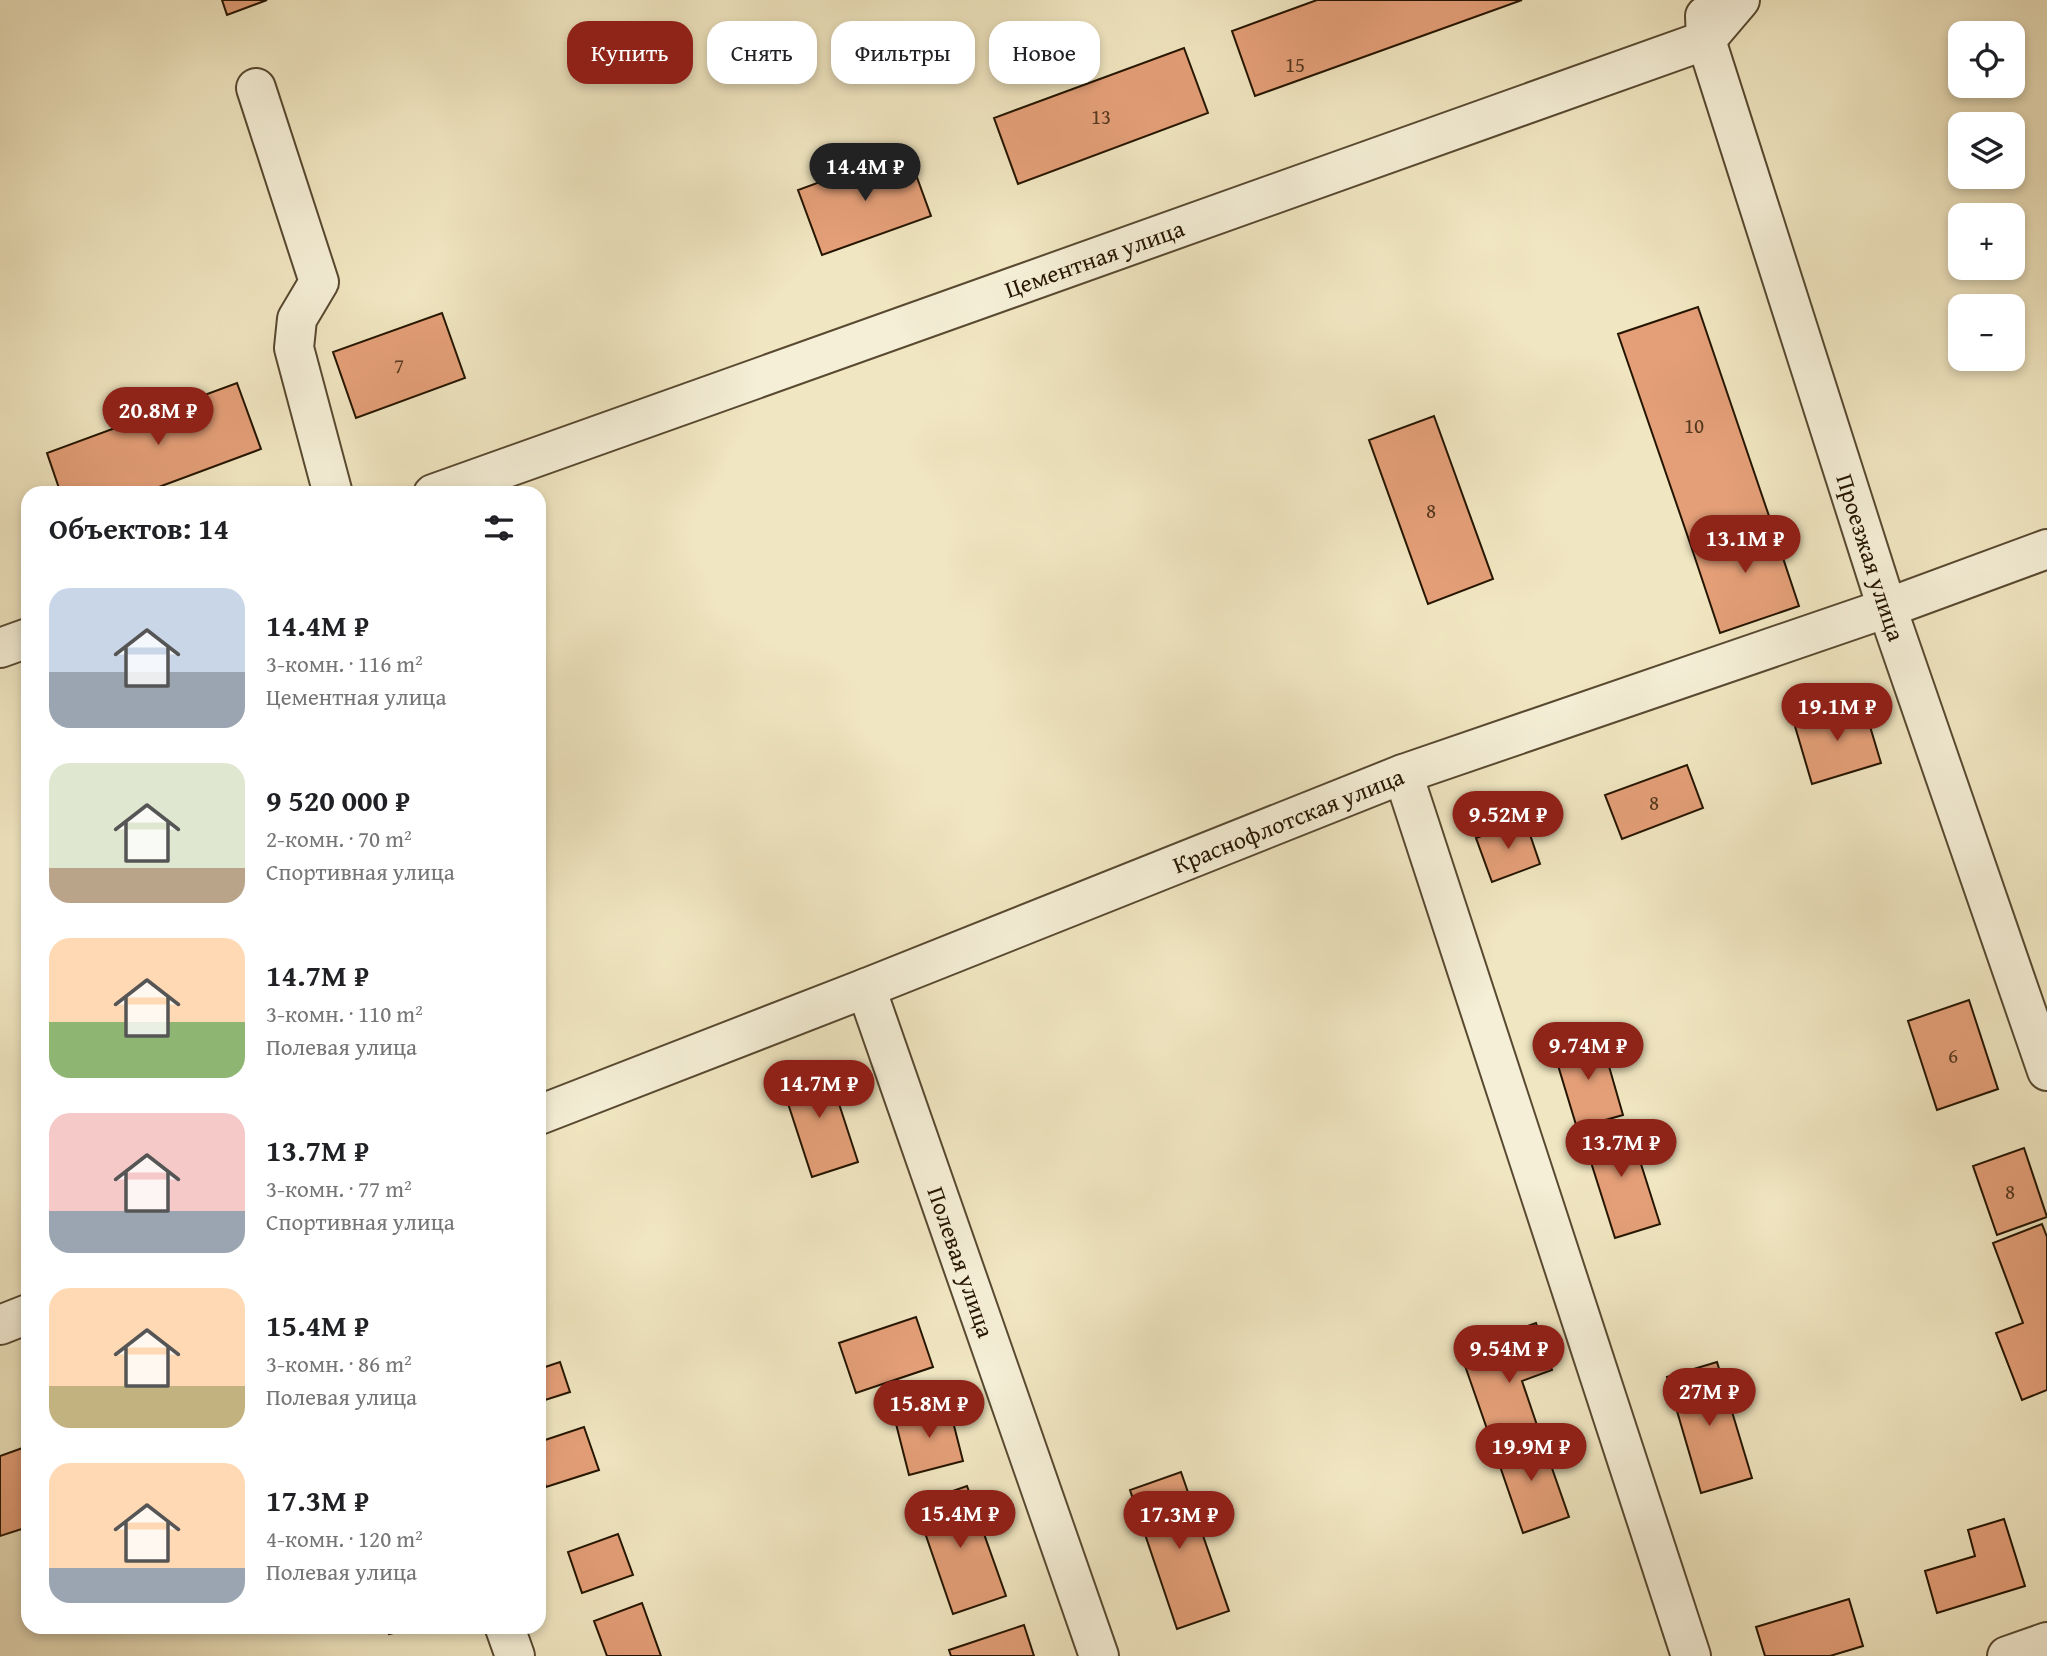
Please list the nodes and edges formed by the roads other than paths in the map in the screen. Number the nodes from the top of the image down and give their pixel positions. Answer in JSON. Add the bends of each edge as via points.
{"nodes":[{"id":1,"x":1705,"y":0,"type":"edge"},
{"id":2,"x":1740,"y":0,"type":"edge"},
{"id":3,"x":1706,"y":40,"type":"junction"},
{"id":4,"x":256,"y":88,"type":"dead end"},
{"id":5,"x":331,"y":486,"type":"edge"},
{"id":6,"x":455,"y":486,"type":"edge"},
{"id":7,"x":2047,"y":549,"type":"edge"},
{"id":8,"x":1887,"y":608,"type":"junction"},
{"id":9,"x":1403,"y":774,"type":"junction"},
{"id":10,"x":866,"y":988,"type":"junction"},
{"id":11,"x":2047,"y":1071,"type":"edge"},
{"id":12,"x":546,"y":1112,"type":"edge"},
{"id":13,"x":21,"y":1317,"type":"edge"},
{"id":14,"x":0,"y":1325,"type":"edge"},
{"id":15,"x":507,"y":1634,"type":"edge"},
{"id":16,"x":2047,"y":1642,"type":"edge"},
{"id":17,"x":515,"y":1656,"type":"edge"},
{"id":18,"x":1099,"y":1656,"type":"edge"},
{"id":19,"x":1691,"y":1656,"type":"edge"},
{"id":20,"x":2007,"y":1656,"type":"edge"}],
"edges":[{"from":1,"to":3,"type":"street","name":"Проезжая улица"},
{"from":2,"to":3,"type":"street"},
{"from":3,"to":6,"type":"street","name":"Цементная улица"},
{"from":3,"to":8,"type":"street","name":"Проезжая улица"},
{"from":4,"to":5,"type":"street","via":[[319,282],[297,319],[294,348]]},
{"from":7,"to":8,"type":"street","name":"Краснофлотская улица"},
{"from":8,"to":9,"type":"street","name":"Краснофлотская улица"},
{"from":8,"to":11,"type":"street","name":"Проезжая улица"},
{"from":9,"to":10,"type":"street","name":"Краснофлотская улица"},
{"from":9,"to":19,"type":"street"},
{"from":10,"to":12,"type":"street","name":"Краснофлотская улица"},
{"from":10,"to":18,"type":"street","name":"Полевая улица"},
{"from":13,"to":14,"type":"street"},
{"from":15,"to":17,"type":"street"},
{"from":16,"to":20,"type":"street"}]}
